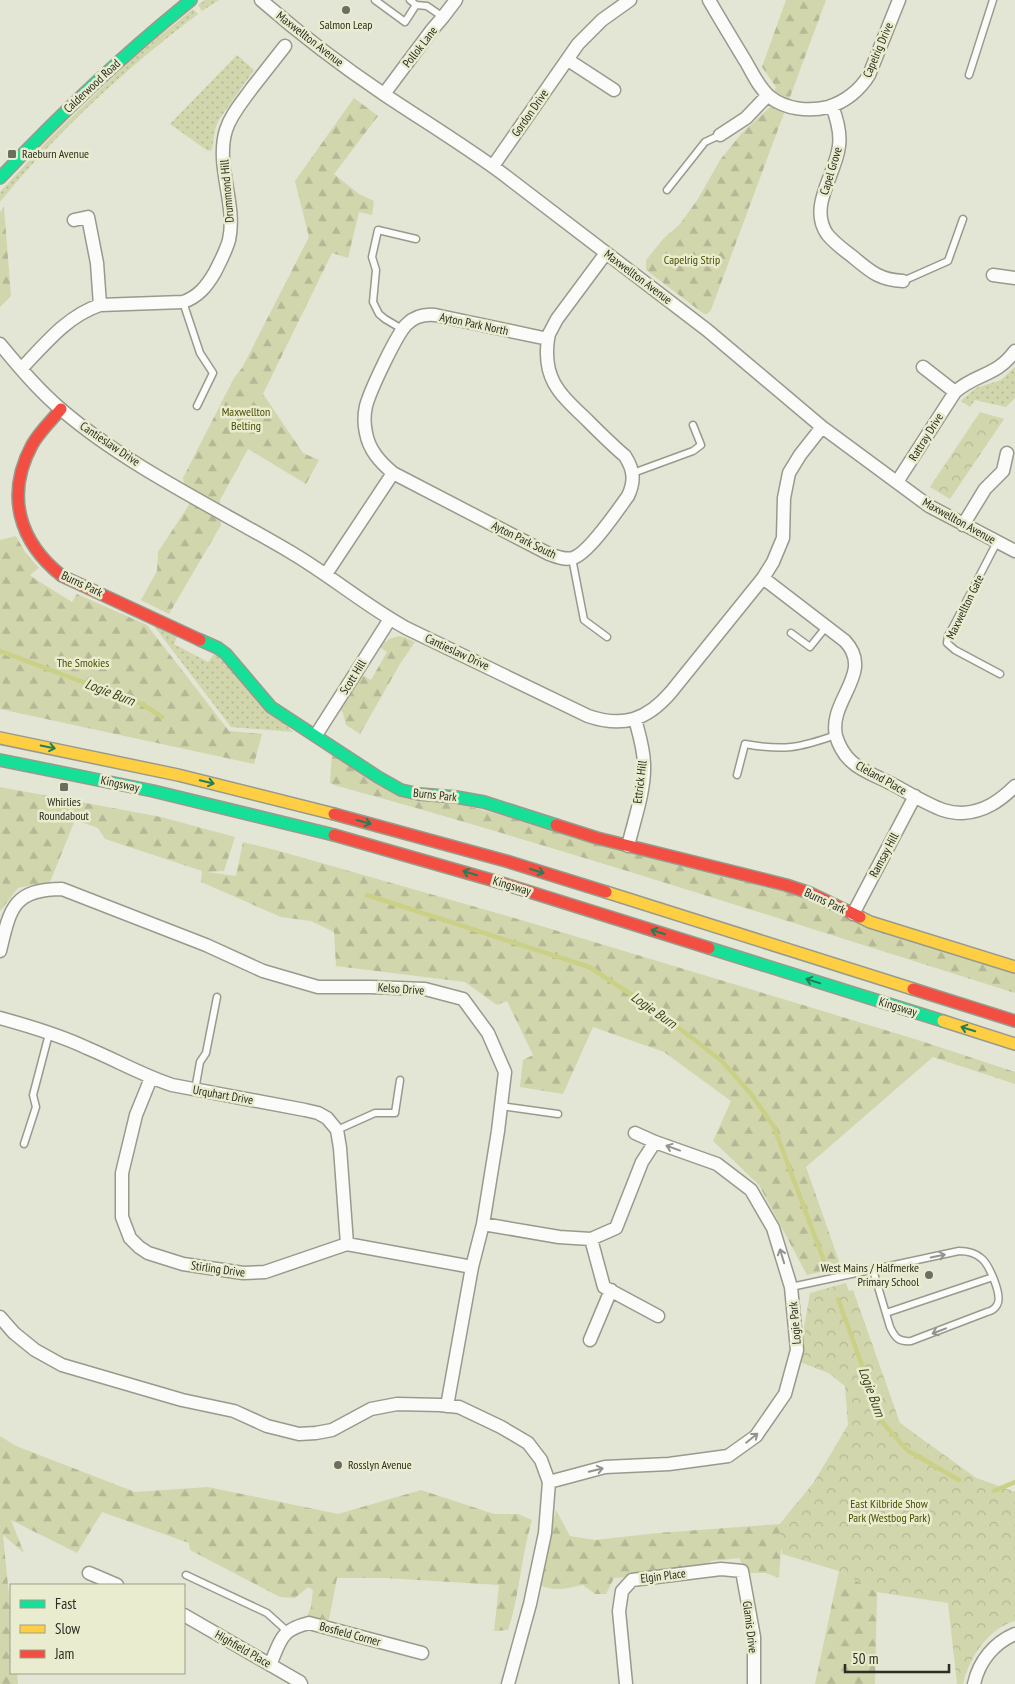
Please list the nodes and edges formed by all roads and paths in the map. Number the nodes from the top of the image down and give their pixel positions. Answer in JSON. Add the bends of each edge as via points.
{"nodes":[{"id":1,"x":191,"y":0,"type":"edge"},
{"id":2,"x":260,"y":0,"type":"edge"},
{"id":3,"x":375,"y":0,"type":"edge"},
{"id":4,"x":410,"y":0,"type":"edge"},
{"id":5,"x":456,"y":0,"type":"edge"},
{"id":6,"x":630,"y":0,"type":"edge"},
{"id":7,"x":709,"y":0,"type":"edge"},
{"id":8,"x":899,"y":0,"type":"edge"},
{"id":9,"x":993,"y":0,"type":"edge"},
{"id":10,"x":416,"y":5,"type":"junction"},
{"id":11,"x":443,"y":17,"type":"junction"},
{"id":12,"x":285,"y":46,"type":"dead end"},
{"id":13,"x":568,"y":60,"type":"junction"},
{"id":14,"x":969,"y":75,"type":"dead end"},
{"id":15,"x":614,"y":90,"type":"dead end"},
{"id":16,"x":384,"y":94,"type":"junction"},
{"id":17,"x":768,"y":95,"type":"junction"},
{"id":18,"x":832,"y":106,"type":"junction"},
{"id":19,"x":720,"y":135,"type":"joint"},
{"id":20,"x":493,"y":166,"type":"junction"},
{"id":21,"x":0,"y":178,"type":"edge"},
{"id":22,"x":667,"y":190,"type":"dead end"},
{"id":23,"x":963,"y":219,"type":"dead end"},
{"id":24,"x":74,"y":220,"type":"dead end"},
{"id":25,"x":416,"y":239,"type":"dead end"},
{"id":26,"x":606,"y":253,"type":"junction"},
{"id":27,"x":993,"y":274,"type":"dead end"},
{"id":28,"x":1015,"y":278,"type":"edge"},
{"id":29,"x":902,"y":281,"type":"joint"},
{"id":30,"x":183,"y":302,"type":"junction"},
{"id":31,"x":100,"y":305,"type":"junction"},
{"id":32,"x":402,"y":329,"type":"junction"},
{"id":33,"x":548,"y":339,"type":"junction"},
{"id":34,"x":0,"y":346,"type":"edge"},
{"id":35,"x":1015,"y":351,"type":"edge"},
{"id":36,"x":923,"y":366,"type":"dead end"},
{"id":37,"x":21,"y":368,"type":"junction"},
{"id":38,"x":955,"y":392,"type":"junction"},
{"id":39,"x":197,"y":406,"type":"dead end"},
{"id":40,"x":61,"y":409,"type":"junction"},
{"id":41,"x":693,"y":425,"type":"dead end"},
{"id":42,"x":822,"y":427,"type":"junction"},
{"id":43,"x":1007,"y":453,"type":"dead end"},
{"id":44,"x":393,"y":473,"type":"junction"},
{"id":45,"x":633,"y":473,"type":"junction"},
{"id":46,"x":897,"y":482,"type":"junction"},
{"id":47,"x":963,"y":525,"type":"junction"},
{"id":48,"x":997,"y":542,"type":"junction"},
{"id":49,"x":1015,"y":551,"type":"edge"},
{"id":50,"x":572,"y":558,"type":"junction"},
{"id":51,"x":326,"y":574,"type":"junction"},
{"id":52,"x":763,"y":578,"type":"junction"},
{"id":53,"x":390,"y":619,"type":"junction"},
{"id":54,"x":826,"y":627,"type":"junction"},
{"id":55,"x":791,"y":633,"type":"dead end"},
{"id":56,"x":607,"y":637,"type":"dead end"},
{"id":57,"x":1000,"y":674,"type":"dead end"},
{"id":58,"x":635,"y":719,"type":"junction"},
{"id":59,"x":316,"y":735,"type":"junction"},
{"id":60,"x":836,"y":736,"type":"junction"},
{"id":61,"x":0,"y":738,"type":"edge"},
{"id":62,"x":0,"y":760,"type":"edge"},
{"id":63,"x":737,"y":775,"type":"dead end"},
{"id":64,"x":1015,"y":786,"type":"edge"},
{"id":65,"x":915,"y":796,"type":"junction"},
{"id":66,"x":628,"y":846,"type":"junction"},
{"id":67,"x":853,"y":914,"type":"junction"},
{"id":68,"x":0,"y":950,"type":"edge"},
{"id":69,"x":1015,"y":967,"type":"edge"},
{"id":70,"x":217,"y":997,"type":"dead end"},
{"id":71,"x":0,"y":1018,"type":"edge"},
{"id":72,"x":1015,"y":1020,"type":"edge"},
{"id":73,"x":49,"y":1034,"type":"junction"},
{"id":74,"x":1015,"y":1044,"type":"edge"},
{"id":75,"x":151,"y":1078,"type":"junction"},
{"id":76,"x":400,"y":1080,"type":"dead end"},
{"id":77,"x":195,"y":1090,"type":"junction"},
{"id":78,"x":501,"y":1106,"type":"junction"},
{"id":79,"x":558,"y":1114,"type":"dead end"},
{"id":80,"x":337,"y":1130,"type":"junction"},
{"id":81,"x":635,"y":1133,"type":"dead end"},
{"id":82,"x":655,"y":1142,"type":"junction"},
{"id":83,"x":24,"y":1144,"type":"dead end"},
{"id":84,"x":483,"y":1224,"type":"junction"},
{"id":85,"x":591,"y":1238,"type":"junction"},
{"id":86,"x":347,"y":1244,"type":"junction"},
{"id":87,"x":472,"y":1267,"type":"junction"},
{"id":88,"x":873,"y":1270,"type":"junction"},
{"id":89,"x":992,"y":1277,"type":"junction"},
{"id":90,"x":791,"y":1287,"type":"junction"},
{"id":91,"x":611,"y":1290,"type":"junction"},
{"id":92,"x":886,"y":1313,"type":"junction"},
{"id":93,"x":658,"y":1316,"type":"dead end"},
{"id":94,"x":0,"y":1317,"type":"edge"},
{"id":95,"x":590,"y":1340,"type":"dead end"},
{"id":96,"x":447,"y":1406,"type":"junction"},
{"id":97,"x":549,"y":1482,"type":"junction"},
{"id":98,"x":742,"y":1571,"type":"joint"},
{"id":99,"x":89,"y":1573,"type":"dead end"},
{"id":100,"x":186,"y":1575,"type":"dead end"},
{"id":101,"x":115,"y":1584,"type":"edge"},
{"id":102,"x":185,"y":1616,"type":"edge"},
{"id":103,"x":287,"y":1632,"type":"junction"},
{"id":104,"x":1015,"y":1634,"type":"edge"},
{"id":105,"x":422,"y":1653,"type":"dead end"},
{"id":106,"x":270,"y":1665,"type":"junction"},
{"id":107,"x":301,"y":1684,"type":"edge"},
{"id":108,"x":508,"y":1684,"type":"edge"},
{"id":109,"x":626,"y":1684,"type":"edge"},
{"id":110,"x":754,"y":1684,"type":"edge"},
{"id":111,"x":974,"y":1684,"type":"edge"}],
"edges":[{"from":1,"to":21,"type":"main road","name":"Calderwood Road","via":[[89,88]]},
{"from":2,"to":16,"type":"street","name":"Maxwellton Avenue"},
{"from":3,"to":10,"type":"lane","via":[[405,22]]},
{"from":4,"to":10,"type":"lane"},
{"from":5,"to":11,"type":"street","name":"Pollok Lane"},
{"from":6,"to":13,"type":"street","name":"Gordon Drive","via":[[595,26]]},
{"from":7,"to":17,"type":"street","name":"Capelrig Drive"},
{"from":8,"to":18,"type":"street","name":"Capelrig Drive","via":[[866,82]]},
{"from":9,"to":14,"type":"lane"},
{"from":10,"to":11,"type":"lane","via":[[427,6]]},
{"from":11,"to":16,"type":"street","name":"Pollok Lane"},
{"from":12,"to":30,"type":"street","name":"Drummond Hill","via":[[229,121],[223,156],[229,240],[210,281],[198,294]]},
{"from":13,"to":15,"type":"street"},
{"from":13,"to":20,"type":"street","name":"Gordon Drive"},
{"from":16,"to":20,"type":"street","name":"Maxwellton Avenue"},
{"from":17,"to":18,"type":"street","name":"Capelrig Drive","via":[[791,107],[815,109]]},
{"from":17,"to":19,"type":"street","via":[[746,118]]},
{"from":18,"to":29,"type":"street","name":"Capel Grove","via":[[840,144],[822,200],[823,225],[832,239],[875,275]]},
{"from":19,"to":22,"type":"lane","via":[[705,142]]},
{"from":20,"to":26,"type":"street","name":"Maxwellton Avenue"},
{"from":23,"to":29,"type":"lane","via":[[948,260]]},
{"from":24,"to":31,"type":"street","via":[[88,217],[97,263]]},
{"from":25,"to":32,"type":"lane","via":[[378,230],[372,257],[376,270],[373,295],[376,308],[385,320]]},
{"from":26,"to":33,"type":"street","via":[[557,319]]},
{"from":26,"to":42,"type":"street","name":"Maxwellton Avenue","via":[[707,330]]},
{"from":27,"to":28,"type":"street"},
{"from":30,"to":31,"type":"street"},
{"from":30,"to":39,"type":"lane","via":[[200,353],[213,373]]},
{"from":31,"to":37,"type":"street","via":[[70,321]]},
{"from":32,"to":33,"type":"street","name":"Ayton Park North","via":[[412,320],[429,314]]},
{"from":32,"to":44,"type":"street","via":[[370,395],[364,418],[372,450]]},
{"from":33,"to":45,"type":"street","via":[[549,372],[557,390],[625,456]]},
{"from":34,"to":37,"type":"street","name":"Cantieslaw Drive"},
{"from":35,"to":38,"type":"street","name":"Rattray Drive","via":[[1000,368]]},
{"from":36,"to":38,"type":"street"},
{"from":37,"to":40,"type":"street","name":"Cantieslaw Drive"},
{"from":38,"to":46,"type":"street","name":"Rattray Drive"},
{"from":40,"to":51,"type":"street","name":"Cantieslaw Drive","via":[[122,454]]},
{"from":40,"to":59,"type":"main road","name":"Burns Park","via":[[33,443],[18,485],[20,520],[32,547],[62,576],[218,648],[242,670],[270,707]]},
{"from":41,"to":45,"type":"lane","via":[[701,445],[693,451]]},
{"from":42,"to":46,"type":"street","name":"Maxwellton Avenue"},
{"from":42,"to":52,"type":"street","name":"Cantieslaw Drive","via":[[789,473],[784,498],[783,538]]},
{"from":43,"to":47,"type":"street","via":[[1003,471],[985,489]]},
{"from":44,"to":50,"type":"street","name":"Ayton Park South","via":[[549,554]]},
{"from":44,"to":51,"type":"street"},
{"from":45,"to":50,"type":"street","name":"Ayton Park South","via":[[628,496],[586,551]]},
{"from":46,"to":47,"type":"street","name":"Maxwellton Avenue","via":[[929,506]]},
{"from":47,"to":48,"type":"street","name":"Maxwellton Avenue"},
{"from":48,"to":49,"type":"street","name":"Maxwellton Avenue"},
{"from":48,"to":57,"type":"lane","name":"Maxwellton Gate","via":[[948,636],[948,643]]},
{"from":50,"to":56,"type":"lane","via":[[584,620]]},
{"from":51,"to":53,"type":"street","name":"Cantieslaw Drive"},
{"from":52,"to":54,"type":"street"},
{"from":52,"to":58,"type":"street","name":"Cantieslaw Drive","via":[[664,700]]},
{"from":53,"to":58,"type":"street","name":"Cantieslaw Drive","via":[[588,716],[616,722]]},
{"from":53,"to":59,"type":"street","name":"Scott Hill"},
{"from":54,"to":55,"type":"lane","via":[[810,647]]},
{"from":54,"to":60,"type":"street","via":[[850,646],[856,662],[853,678],[837,711]]},
{"from":58,"to":66,"type":"street","name":"Ettrick Hill","via":[[644,767]]},
{"from":59,"to":66,"type":"main road","name":"Burns Park","via":[[401,790],[484,802]]},
{"from":60,"to":63,"type":"lane","via":[[791,748],[745,744]]},
{"from":60,"to":65,"type":"street","name":"Cleland Place","via":[[842,751],[853,763]]},
{"from":61,"to":72,"type":"main road","name":"Kingsway","one_way":true,"via":[[131,764],[442,843]]},
{"from":74,"to":62,"type":"main road","name":"Kingsway","one_way":true,"via":[[395,852],[153,791]]},
{"from":64,"to":65,"type":"street","name":"Cleland Place","via":[[998,802],[970,812],[948,812]]},
{"from":65,"to":67,"type":"street","name":"Ramsay Hill"},
{"from":66,"to":67,"type":"main road","name":"Burns Park","via":[[786,885]]},
{"from":67,"to":69,"type":"main road","name":"Burns Park"},
{"from":68,"to":78,"type":"street","name":"Kelso Drive","via":[[13,908],[22,898],[37,890],[62,889],[206,945],[263,971],[318,987],[425,989],[463,999],[488,1033],[505,1072]]},
{"from":70,"to":77,"type":"lane"},
{"from":71,"to":73,"type":"street","name":"Urquhart Drive"},
{"from":73,"to":75,"type":"street","name":"Urquhart Drive","via":[[86,1047]]},
{"from":73,"to":83,"type":"lane","via":[[33,1095],[36,1107]]},
{"from":75,"to":77,"type":"street","name":"Urquhart Drive"},
{"from":75,"to":86,"type":"street","name":"Stirling Drive","via":[[136,1115],[122,1173],[122,1217],[130,1238],[138,1247],[183,1264],[243,1273],[265,1272]]},
{"from":76,"to":80,"type":"lane","via":[[395,1113],[374,1113]]},
{"from":77,"to":80,"type":"street","name":"Urquhart Drive","via":[[318,1113]]},
{"from":78,"to":79,"type":"lane"},
{"from":78,"to":84,"type":"street","name":"Kelso Drive"},
{"from":80,"to":86,"type":"street"},
{"from":81,"to":82,"type":"street","name":"Logie Park"},
{"from":82,"to":85,"type":"street","via":[[642,1162],[616,1228]]},
{"from":90,"to":82,"type":"street","name":"Logie Park","one_way":true,"via":[[773,1228],[751,1190],[717,1164]]},
{"from":84,"to":85,"type":"street","via":[[559,1237]]},
{"from":84,"to":87,"type":"street","name":"Kelso Drive"},
{"from":85,"to":91,"type":"street","via":[[604,1287]]},
{"from":86,"to":87,"type":"street","name":"Stirling Drive"},
{"from":87,"to":96,"type":"street","name":"Kelso Drive"},
{"from":88,"to":89,"type":"lane","one_way":true,"via":[[968,1251],[983,1259]]},
{"from":88,"to":90,"type":"lane"},
{"from":88,"to":92,"type":"lane"},
{"from":89,"to":92,"type":"lane"},
{"from":89,"to":92,"type":"lane","one_way":true,"via":[[1000,1298],[998,1305],[912,1341],[899,1341],[894,1336]]},
{"from":97,"to":90,"type":"street","name":"Logie Park","one_way":true,"via":[[605,1467],[669,1464],[728,1456],[756,1436],[785,1394],[797,1350]]},
{"from":91,"to":93,"type":"street"},
{"from":91,"to":95,"type":"street"},
{"from":94,"to":96,"type":"street","via":[[35,1350],[62,1366],[182,1400],[234,1411],[267,1426],[299,1434],[332,1430],[371,1409],[397,1404]]},
{"from":96,"to":97,"type":"street","via":[[459,1407],[528,1443],[542,1460]]},
{"from":97,"to":108,"type":"street","via":[[545,1533]]},
{"from":98,"to":109,"type":"street","name":"Elgin Place","via":[[721,1569],[632,1580],[622,1591],[620,1612]]},
{"from":98,"to":110,"type":"street","name":"Glamis Drive","via":[[754,1637]]},
{"from":99,"to":101,"type":"street"},
{"from":100,"to":103,"type":"lane","via":[[267,1613]]},
{"from":102,"to":106,"type":"street","name":"Highfield Place"},
{"from":103,"to":105,"type":"street","name":"Bosfield Corner","via":[[309,1623]]},
{"from":103,"to":106,"type":"street"},
{"from":104,"to":111,"type":"street","via":[[988,1652]]},
{"from":106,"to":107,"type":"street","name":"Highfield Place"}]}
